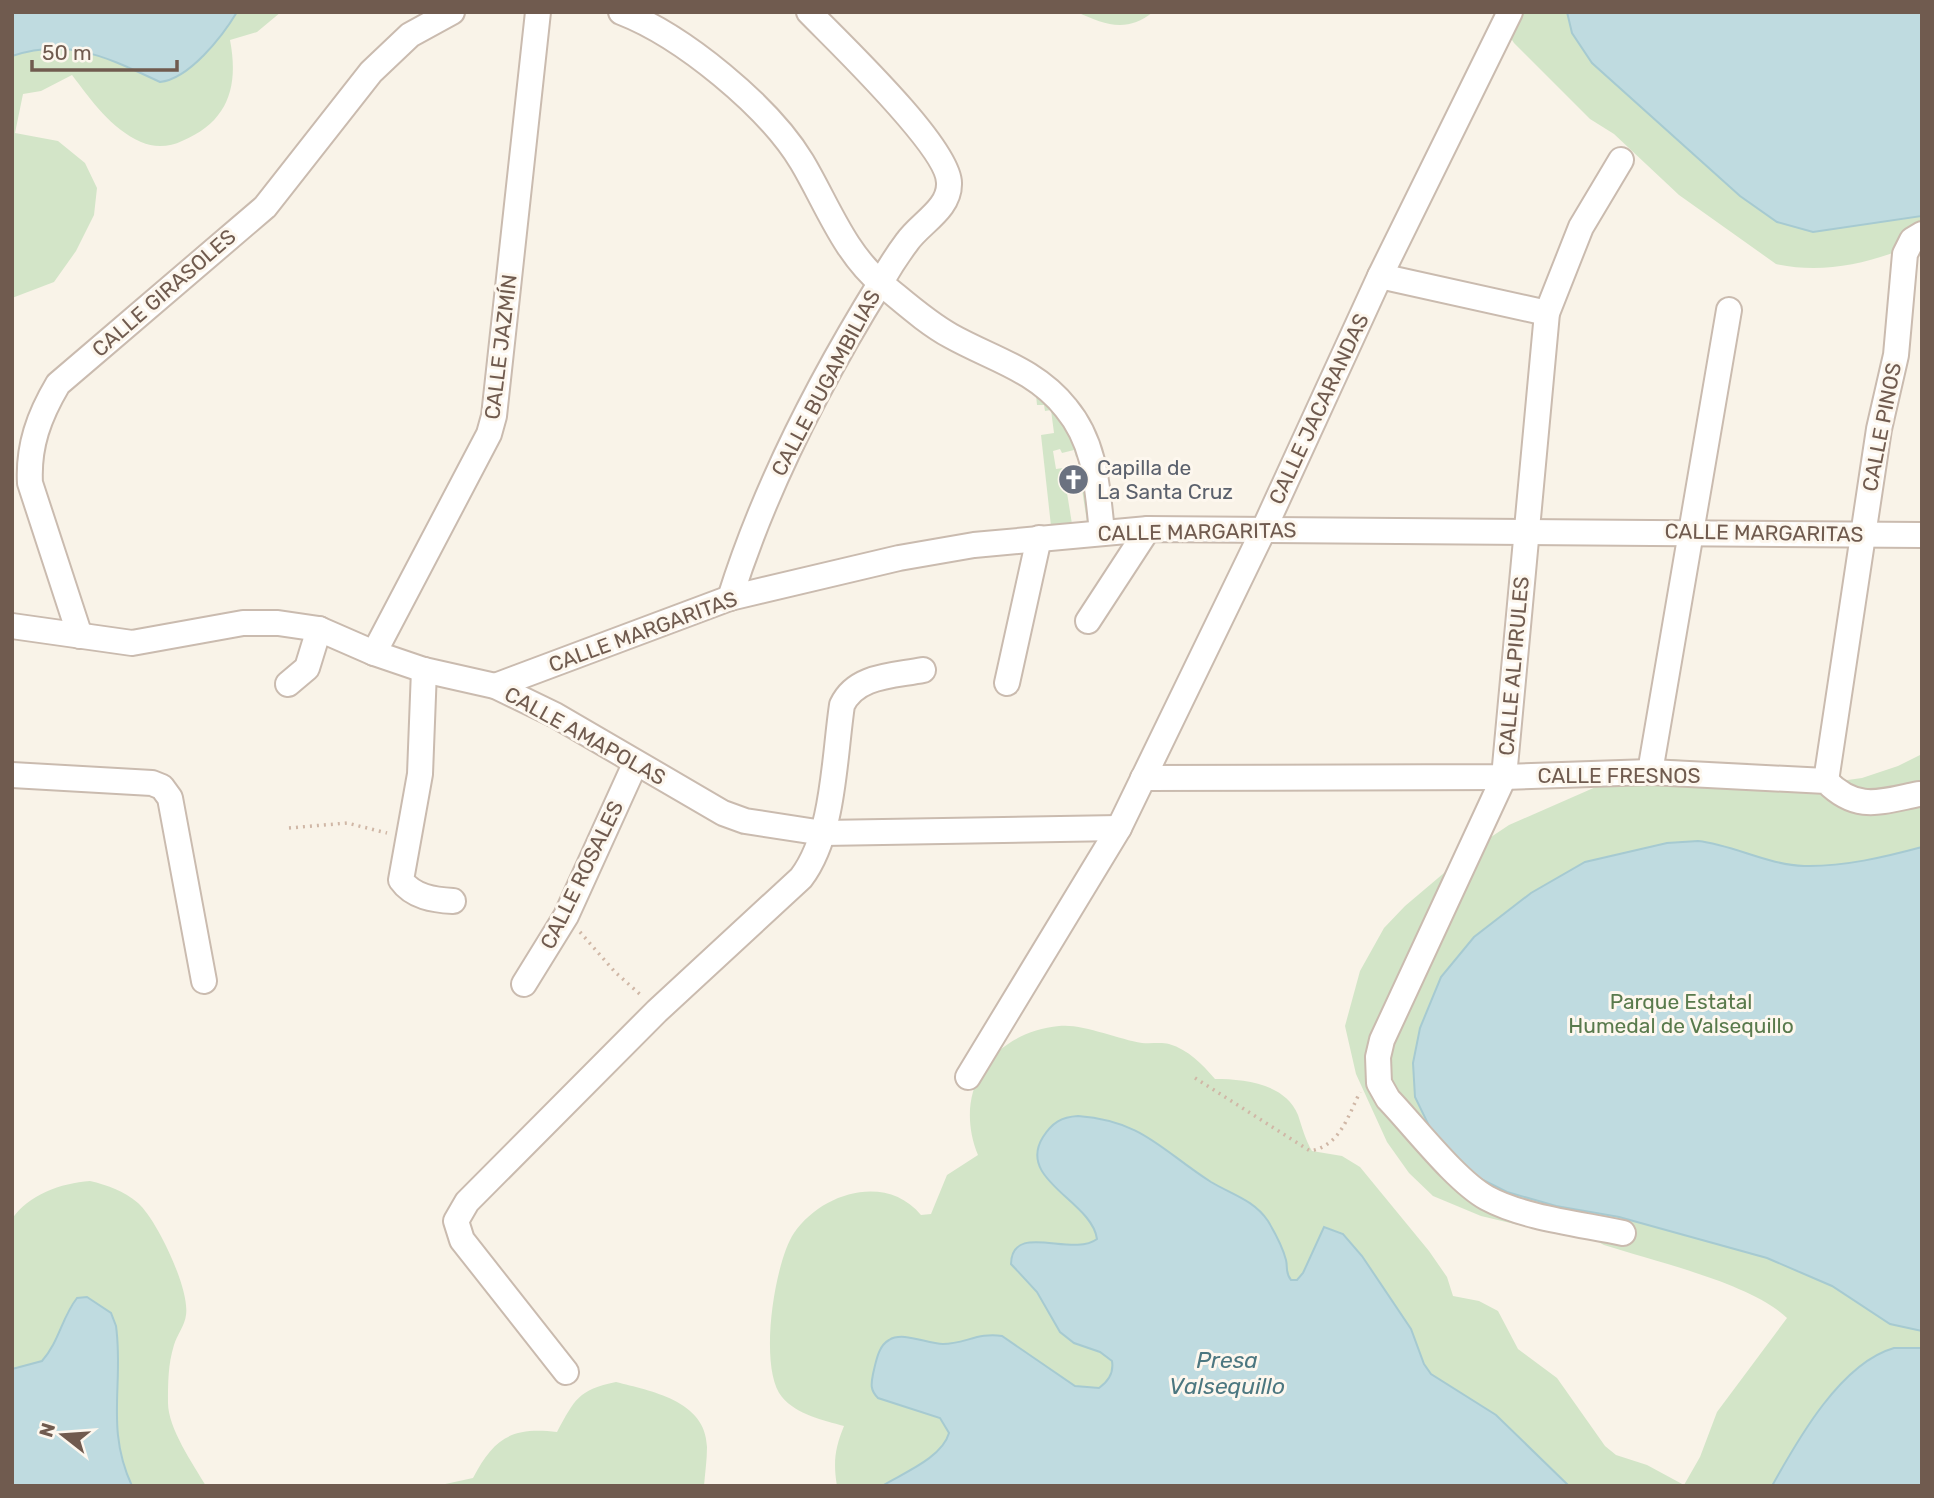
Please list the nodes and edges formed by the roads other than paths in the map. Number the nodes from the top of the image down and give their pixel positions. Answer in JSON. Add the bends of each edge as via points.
{"nodes":[{"id":1,"x":452,"y":12,"type":"edge"},
{"id":2,"x":538,"y":12,"type":"edge"},
{"id":3,"x":621,"y":12,"type":"edge"},
{"id":4,"x":809,"y":12,"type":"edge"},
{"id":5,"x":1510,"y":12,"type":"edge"},
{"id":6,"x":1622,"y":160,"type":"dead end"},
{"id":7,"x":1917,"y":237,"type":"edge"},
{"id":8,"x":1380,"y":276,"type":"junction"},
{"id":9,"x":880,"y":283,"type":"junction"},
{"id":10,"x":1729,"y":310,"type":"dead end"},
{"id":11,"x":1548,"y":313,"type":"junction"},
{"id":12,"x":1148,"y":529,"type":"junction"},
{"id":13,"x":1263,"y":531,"type":"junction"},
{"id":14,"x":1526,"y":531,"type":"junction"},
{"id":15,"x":1102,"y":532,"type":"junction"},
{"id":16,"x":1691,"y":532,"type":"junction"},
{"id":17,"x":1862,"y":535,"type":"junction"},
{"id":18,"x":1922,"y":535,"type":"edge"},
{"id":19,"x":1039,"y":538,"type":"junction"},
{"id":20,"x":730,"y":598,"type":"junction"},
{"id":21,"x":1088,"y":621,"type":"dead end"},
{"id":22,"x":12,"y":626,"type":"edge"},
{"id":23,"x":319,"y":629,"type":"junction"},
{"id":24,"x":79,"y":636,"type":"junction"},
{"id":25,"x":374,"y":653,"type":"junction"},
{"id":26,"x":424,"y":670,"type":"junction"},
{"id":27,"x":923,"y":670,"type":"dead end"},
{"id":28,"x":1007,"y":683,"type":"dead end"},
{"id":29,"x":288,"y":684,"type":"dead end"},
{"id":30,"x":495,"y":686,"type":"junction"},
{"id":31,"x":635,"y":764,"type":"junction"},
{"id":32,"x":1650,"y":772,"type":"junction"},
{"id":33,"x":12,"y":775,"type":"edge"},
{"id":34,"x":1504,"y":777,"type":"junction"},
{"id":35,"x":1143,"y":778,"type":"junction"},
{"id":36,"x":1826,"y":781,"type":"junction"},
{"id":37,"x":1919,"y":794,"type":"dead end"},
{"id":38,"x":1119,"y":828,"type":"junction"},
{"id":39,"x":823,"y":833,"type":"junction"},
{"id":40,"x":453,"y":901,"type":"dead end"},
{"id":41,"x":204,"y":981,"type":"dead end"},
{"id":42,"x":524,"y":984,"type":"dead end"},
{"id":43,"x":968,"y":1077,"type":"dead end"},
{"id":44,"x":1623,"y":1233,"type":"dead end"},
{"id":45,"x":566,"y":1372,"type":"dead end"}],
"edges":[{"from":1,"to":24,"type":"street","name":"CALLE GIRASOLES","via":[[410,35],[371,72],[265,207],[58,384],[35,432],[30,482]]},
{"from":2,"to":25,"type":"street","name":"CALLE JAZMÍN","via":[[492,425]]},
{"from":3,"to":9,"type":"street","via":[[678,44],[733,84],[775,123],[802,162],[829,216]]},
{"from":4,"to":9,"type":"street","name":"CALLE BUGAMBILIAS","via":[[889,93],[946,166],[950,184],[945,200],[909,239]]},
{"from":5,"to":8,"type":"street","name":"CALLE JACARANDAS"},
{"from":6,"to":11,"type":"street","name":"CALLE ALPIRULES","via":[[1581,227]]},
{"from":7,"to":17,"type":"street","name":"CALLE PINOS","via":[[1905,254],[1896,355]]},
{"from":8,"to":11,"type":"street"},
{"from":8,"to":13,"type":"street","name":"CALLE JACARANDAS"},
{"from":9,"to":15,"type":"street","via":[[947,334],[1039,380],[1065,406],[1084,432],[1093,458]]},
{"from":9,"to":20,"type":"street","name":"CALLE BUGAMBILIAS","via":[[783,456]]},
{"from":10,"to":16,"type":"street"},
{"from":11,"to":14,"type":"street","name":"CALLE ALPIRULES"},
{"from":12,"to":13,"type":"street","name":"CALLE MARGARITAS"},
{"from":12,"to":15,"type":"street","name":"CALLE MARGARITAS"},
{"from":12,"to":21,"type":"street"},
{"from":13,"to":14,"type":"street","name":"CALLE MARGARITAS"},
{"from":13,"to":35,"type":"street","name":"CALLE JACARANDAS"},
{"from":14,"to":16,"type":"street","name":"CALLE MARGARITAS"},
{"from":14,"to":34,"type":"street","name":"CALLE ALPIRULES"},
{"from":15,"to":19,"type":"street","name":"CALLE MARGARITAS"},
{"from":16,"to":17,"type":"street","name":"CALLE MARGARITAS"},
{"from":16,"to":32,"type":"street"},
{"from":17,"to":18,"type":"street","name":"CALLE MARGARITAS"},
{"from":17,"to":36,"type":"street","name":"CALLE PINOS"},
{"from":19,"to":20,"type":"street","name":"CALLE MARGARITAS","via":[[900,558]]},
{"from":19,"to":28,"type":"street"},
{"from":20,"to":30,"type":"street","name":"CALLE MARGARITAS"},
{"from":22,"to":24,"type":"street","name":"CALLE AMAPOLAS"},
{"from":23,"to":24,"type":"street","name":"CALLE AMAPOLAS","via":[[243,623],[132,643]]},
{"from":23,"to":25,"type":"street","name":"CALLE AMAPOLAS"},
{"from":23,"to":29,"type":"street","via":[[307,668]]},
{"from":25,"to":26,"type":"street","name":"CALLE AMAPOLAS"},
{"from":26,"to":30,"type":"street","name":"CALLE AMAPOLAS"},
{"from":26,"to":40,"type":"street","via":[[420,774],[401,880],[419,895]]},
{"from":27,"to":39,"type":"street","via":[[862,682],[849,691],[842,705]]},
{"from":30,"to":31,"type":"street","name":"CALLE AMAPOLAS","via":[[555,715]]},
{"from":31,"to":39,"type":"street","name":"CALLE AMAPOLAS","via":[[723,813],[745,821]]},
{"from":31,"to":42,"type":"street","name":"CALLE ROSALES","via":[[566,916]]},
{"from":32,"to":34,"type":"street","name":"CALLE FRESNOS"},
{"from":32,"to":36,"type":"street","name":"CALLE FRESNOS"},
{"from":33,"to":41,"type":"street","via":[[162,787],[170,798]]},
{"from":34,"to":35,"type":"street","name":"CALLE FRESNOS"},
{"from":34,"to":44,"type":"street","name":"CALLE ALPIRULES","via":[[1393,1010],[1378,1057],[1380,1083],[1388,1099],[1485,1197],[1507,1207]]},
{"from":35,"to":38,"type":"street","name":"CALLE JACARANDAS"},
{"from":36,"to":37,"type":"street","via":[[1841,796],[1857,802]]},
{"from":38,"to":39,"type":"street","name":"CALLE AMAPOLAS"},
{"from":38,"to":43,"type":"street","name":"CALLE JACARANDAS"},
{"from":39,"to":45,"type":"street","via":[[815,860],[801,878],[657,1011],[467,1202],[456,1221],[462,1240]]}]}
